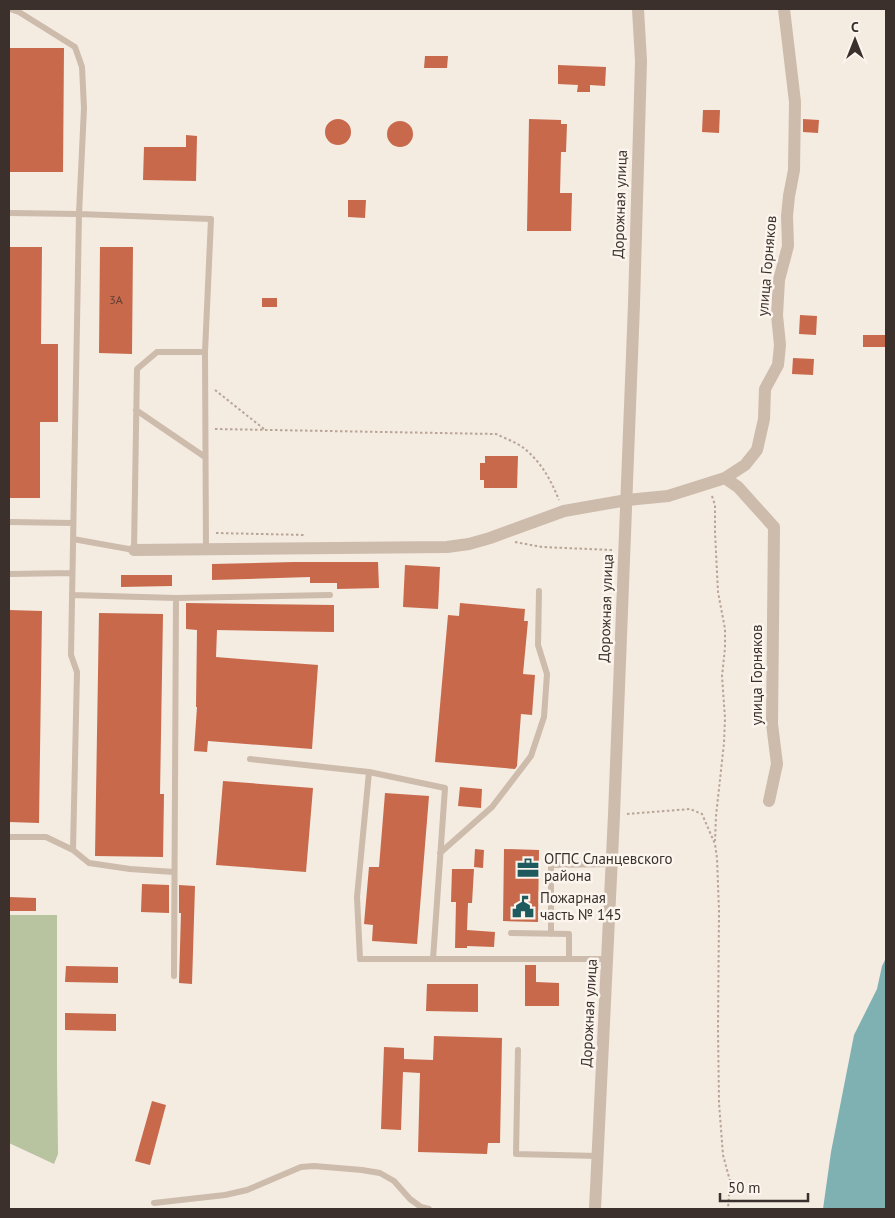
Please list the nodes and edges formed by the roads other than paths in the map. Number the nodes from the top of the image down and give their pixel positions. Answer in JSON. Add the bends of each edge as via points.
{"nodes":[{"id":1,"x":10,"y":9,"type":"edge"},
{"id":2,"x":638,"y":9,"type":"edge"},
{"id":3,"x":784,"y":9,"type":"edge"},
{"id":4,"x":9,"y":213,"type":"edge"},
{"id":5,"x":79,"y":214,"type":"junction"},
{"id":6,"x":205,"y":352,"type":"junction"},
{"id":7,"x":136,"y":410,"type":"junction"},
{"id":8,"x":205,"y":457,"type":"junction"},
{"id":9,"x":725,"y":478,"type":"junction"},
{"id":10,"x":627,"y":500,"type":"junction"},
{"id":11,"x":9,"y":522,"type":"edge"},
{"id":12,"x":73,"y":523,"type":"junction"},
{"id":13,"x":73,"y":539,"type":"junction"},
{"id":14,"x":134,"y":550,"type":"junction"},
{"id":15,"x":206,"y":550,"type":"junction"},
{"id":16,"x":72,"y":573,"type":"junction"},
{"id":17,"x":9,"y":574,"type":"edge"},
{"id":18,"x":539,"y":591,"type":"dead end"},
{"id":19,"x":72,"y":595,"type":"junction"},
{"id":20,"x":330,"y":595,"type":"dead end"},
{"id":21,"x":176,"y":598,"type":"junction"},
{"id":22,"x":250,"y":759,"type":"dead end"},
{"id":23,"x":369,"y":772,"type":"junction"},
{"id":24,"x":769,"y":801,"type":"dead end"},
{"id":25,"x":9,"y":837,"type":"edge"},
{"id":26,"x":73,"y":850,"type":"junction"},
{"id":27,"x":440,"y":853,"type":"junction"},
{"id":28,"x":612,"y":864,"type":"junction"},
{"id":29,"x":174,"y":872,"type":"junction"},
{"id":30,"x":511,"y":933,"type":"dead end"},
{"id":31,"x":552,"y":934,"type":"junction"},
{"id":32,"x":433,"y":959,"type":"junction"},
{"id":33,"x":569,"y":959,"type":"junction"},
{"id":34,"x":608,"y":960,"type":"junction"},
{"id":35,"x":174,"y":976,"type":"dead end"},
{"id":36,"x":518,"y":1050,"type":"dead end"},
{"id":37,"x":598,"y":1156,"type":"junction"},
{"id":38,"x":154,"y":1204,"type":"dead end"},
{"id":39,"x":429,"y":1209,"type":"edge"},
{"id":40,"x":595,"y":1209,"type":"edge"}],
"edges":[{"from":1,"to":5,"type":"lane","via":[[74,47],[82,67],[84,108]]},
{"from":2,"to":10,"type":"street","name":"Дорожная улица","via":[[641,61]]},
{"from":3,"to":9,"type":"street","name":"улица Горняков","via":[[794,102],[794,170],[789,196],[788,246],[779,280],[778,365],[765,389],[764,419],[757,450],[745,465]]},
{"from":4,"to":5,"type":"lane"},
{"from":5,"to":6,"type":"lane","via":[[211,219]]},
{"from":5,"to":12,"type":"lane"},
{"from":6,"to":7,"type":"lane","via":[[157,352],[137,369]]},
{"from":6,"to":8,"type":"lane"},
{"from":7,"to":8,"type":"lane"},
{"from":7,"to":14,"type":"lane"},
{"from":8,"to":15,"type":"lane"},
{"from":9,"to":10,"type":"street","name":"улица Горняков","via":[[668,496]]},
{"from":9,"to":24,"type":"street","name":"улица Горняков","via":[[738,487],[774,527],[772,724],[778,764]]},
{"from":10,"to":15,"type":"street","name":"улица Горняков","via":[[564,511],[483,540],[447,547]]},
{"from":10,"to":28,"type":"street","name":"Дорожная улица"},
{"from":11,"to":12,"type":"lane"},
{"from":12,"to":13,"type":"lane"},
{"from":13,"to":14,"type":"lane"},
{"from":13,"to":16,"type":"lane"},
{"from":14,"to":15,"type":"street","name":"улица Горняков"},
{"from":16,"to":17,"type":"lane"},
{"from":16,"to":19,"type":"lane"},
{"from":18,"to":27,"type":"lane","via":[[538,645],[547,674],[544,717],[531,756],[492,807]]},
{"from":19,"to":21,"type":"lane"},
{"from":19,"to":26,"type":"lane","via":[[71,655],[78,672]]},
{"from":20,"to":21,"type":"lane"},
{"from":21,"to":29,"type":"lane"},
{"from":22,"to":23,"type":"lane"},
{"from":23,"to":27,"type":"lane","via":[[445,788]]},
{"from":23,"to":32,"type":"lane","via":[[357,896],[360,959]]},
{"from":25,"to":26,"type":"lane","via":[[46,838]]},
{"from":26,"to":29,"type":"lane","via":[[89,863]]},
{"from":27,"to":32,"type":"lane"},
{"from":28,"to":31,"type":"lane","via":[[551,865]]},
{"from":28,"to":34,"type":"street","name":"Дорожная улица"},
{"from":29,"to":35,"type":"lane"},
{"from":30,"to":31,"type":"lane"},
{"from":31,"to":33,"type":"lane","via":[[569,934]]},
{"from":32,"to":33,"type":"lane"},
{"from":33,"to":34,"type":"lane"},
{"from":34,"to":37,"type":"street","name":"Дорожная улица"},
{"from":36,"to":37,"type":"lane","via":[[516,1154]]},
{"from":37,"to":40,"type":"street","name":"Дорожная улица"},
{"from":38,"to":39,"type":"lane","via":[[225,1195],[302,1167],[314,1166],[380,1173],[394,1181],[410,1199]]}]}
